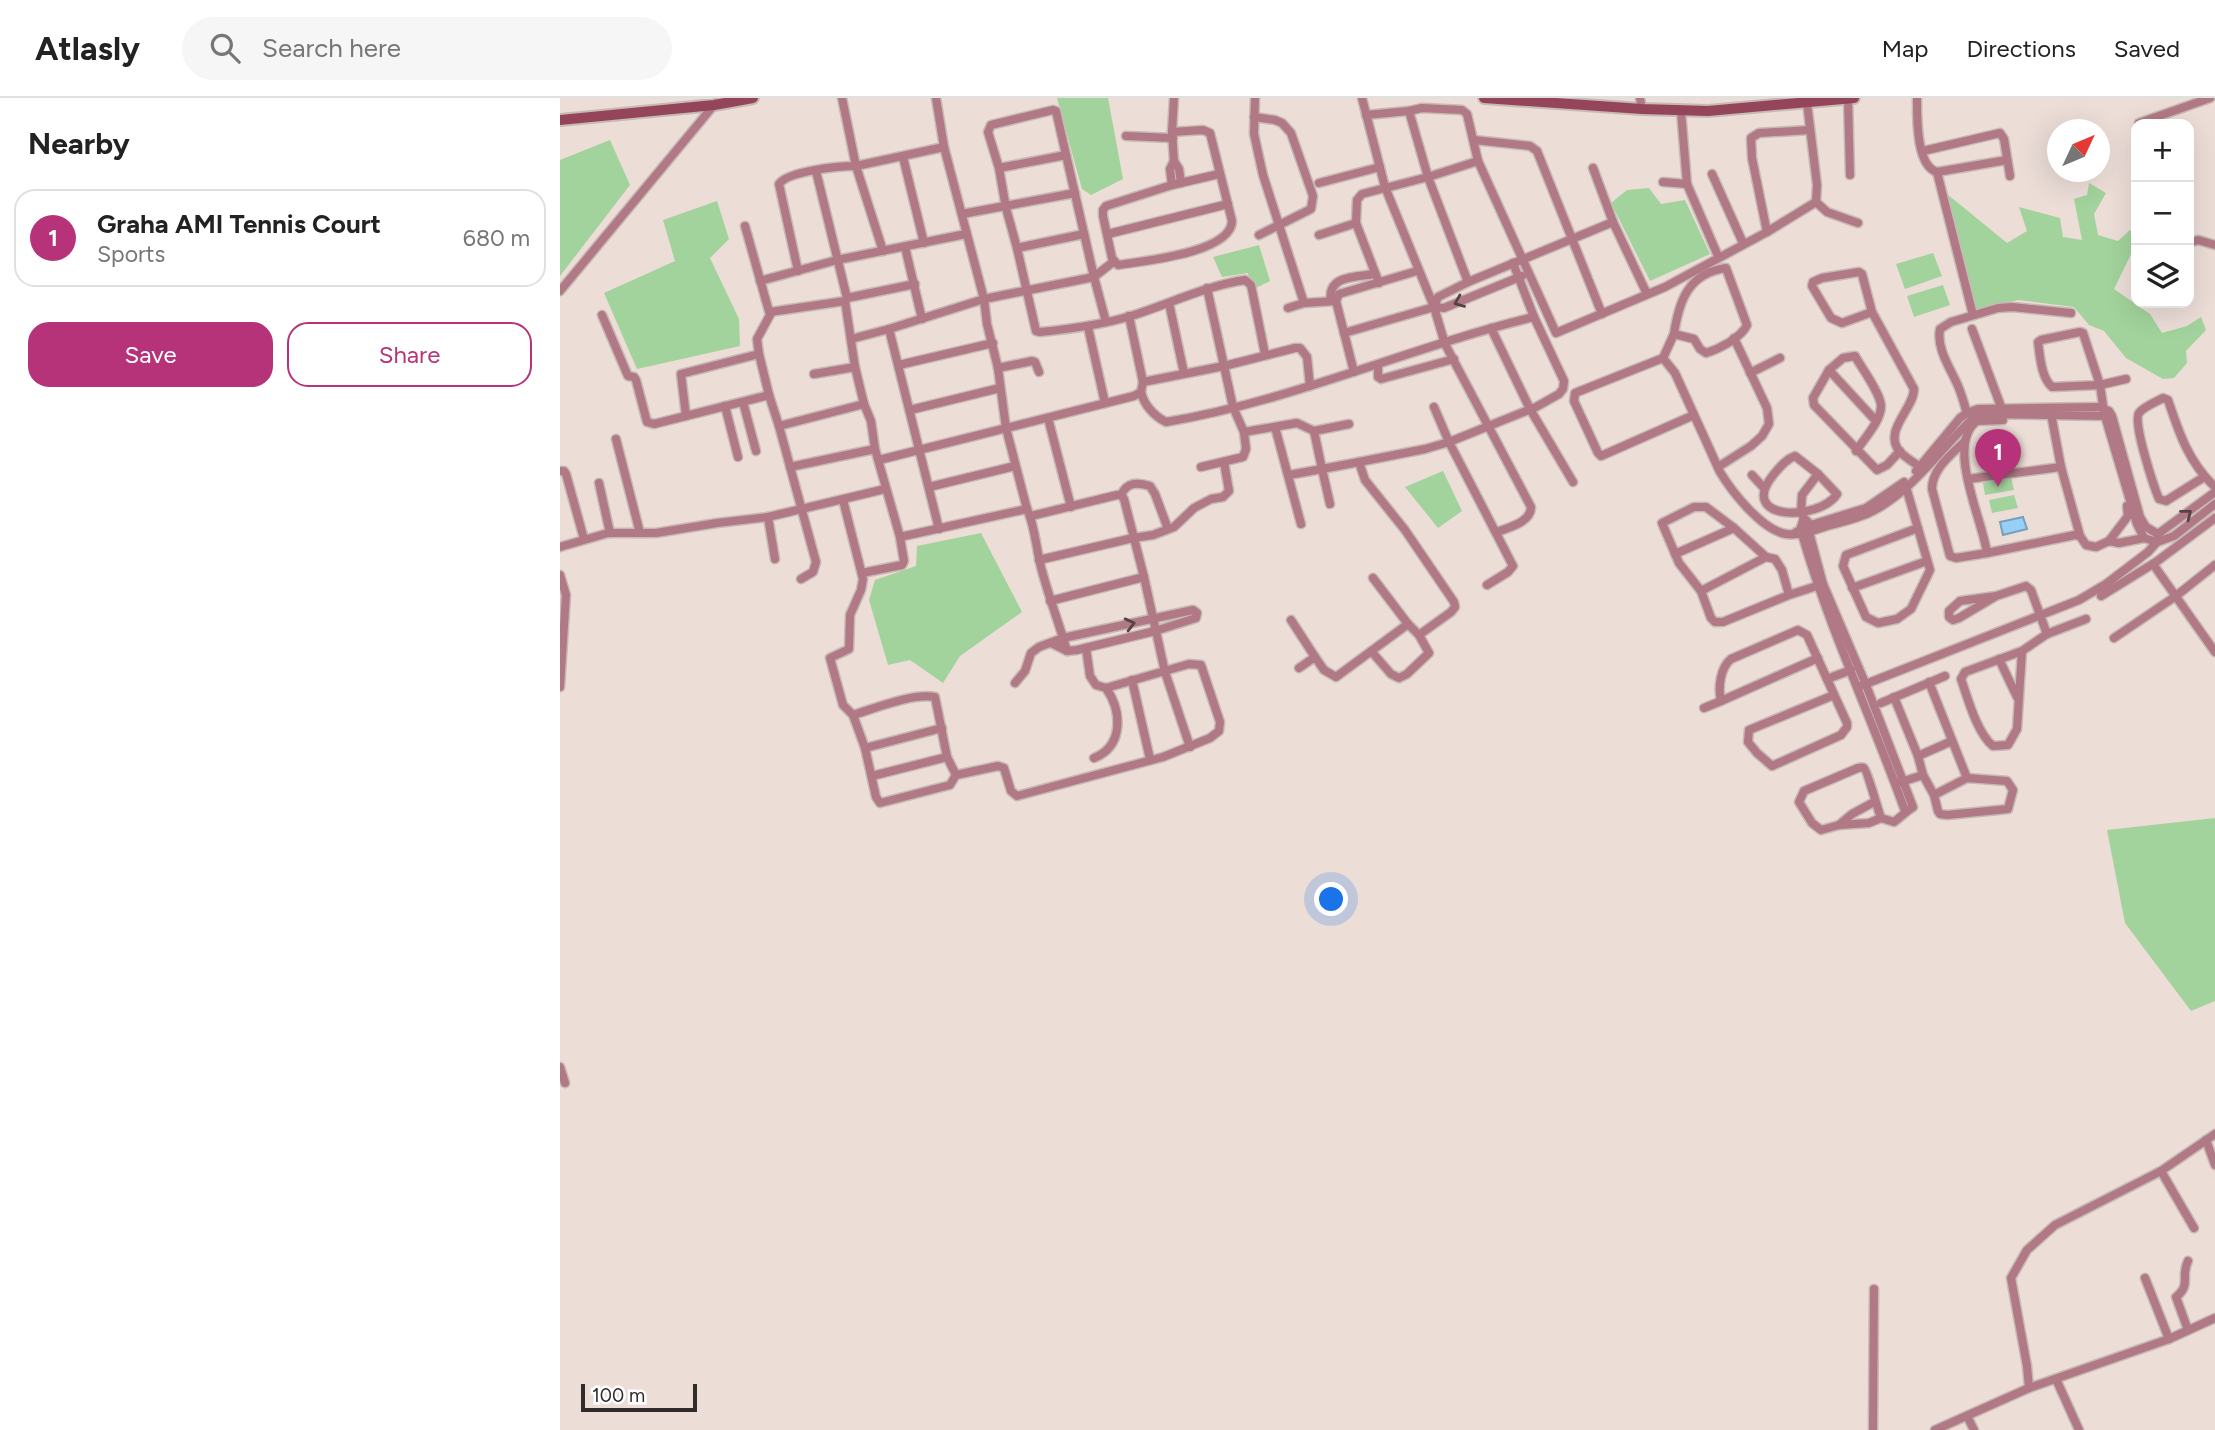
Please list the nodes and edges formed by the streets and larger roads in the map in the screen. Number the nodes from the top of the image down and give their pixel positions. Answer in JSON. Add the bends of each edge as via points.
{"nodes":[{"id":1,"x":842,"y":98,"type":"edge"},
{"id":2,"x":936,"y":98,"type":"edge"},
{"id":3,"x":1174,"y":98,"type":"edge"},
{"id":4,"x":1255,"y":98,"type":"edge"},
{"id":5,"x":1362,"y":98,"type":"edge"},
{"id":6,"x":1484,"y":98,"type":"edge"},
{"id":7,"x":1854,"y":98,"type":"edge"},
{"id":8,"x":1917,"y":98,"type":"edge"},
{"id":9,"x":2210,"y":98,"type":"edge"},
{"id":10,"x":745,"y":99,"type":"edge"},
{"id":11,"x":1840,"y":99,"type":"edge"},
{"id":12,"x":1807,"y":103,"type":"junction"},
{"id":13,"x":1641,"y":104,"type":"edge"},
{"id":14,"x":714,"y":105,"type":"junction"},
{"id":15,"x":1409,"y":110,"type":"junction"},
{"id":16,"x":1681,"y":111,"type":"junction"},
{"id":17,"x":1366,"y":115,"type":"junction"},
{"id":18,"x":1254,"y":117,"type":"junction"},
{"id":19,"x":2150,"y":119,"type":"edge"},
{"id":20,"x":560,"y":120,"type":"edge"},
{"id":21,"x":1810,"y":130,"type":"junction"},
{"id":22,"x":1172,"y":135,"type":"junction"},
{"id":23,"x":1126,"y":136,"type":"dead end"},
{"id":24,"x":1474,"y":140,"type":"junction"},
{"id":25,"x":944,"y":147,"type":"junction"},
{"id":26,"x":1923,"y":151,"type":"junction"},
{"id":27,"x":1066,"y":155,"type":"junction"},
{"id":28,"x":903,"y":157,"type":"junction"},
{"id":29,"x":2007,"y":160,"type":"junction"},
{"id":30,"x":1478,"y":161,"type":"junction"},
{"id":31,"x":856,"y":166,"type":"junction"},
{"id":32,"x":1380,"y":167,"type":"junction"},
{"id":33,"x":1593,"y":167,"type":"dead end"},
{"id":34,"x":999,"y":168,"type":"junction"},
{"id":35,"x":816,"y":171,"type":"junction"},
{"id":36,"x":1937,"y":172,"type":"junction"},
{"id":37,"x":1219,"y":174,"type":"junction"},
{"id":38,"x":1712,"y":174,"type":"dead end"},
{"id":39,"x":1850,"y":175,"type":"dead end"},
{"id":40,"x":2010,"y":176,"type":"dead end"},
{"id":41,"x":1428,"y":177,"type":"junction"},
{"id":42,"x":1319,"y":183,"type":"dead end"},
{"id":43,"x":1663,"y":183,"type":"dead end"},
{"id":44,"x":1177,"y":184,"type":"junction"},
{"id":45,"x":1687,"y":184,"type":"junction"},
{"id":46,"x":1385,"y":187,"type":"junction"},
{"id":47,"x":1075,"y":193,"type":"junction"},
{"id":48,"x":1816,"y":202,"type":"junction"},
{"id":49,"x":1227,"y":204,"type":"junction"},
{"id":50,"x":1006,"y":208,"type":"junction"},
{"id":51,"x":961,"y":214,"type":"junction"},
{"id":52,"x":1614,"y":222,"type":"junction"},
{"id":53,"x":1356,"y":223,"type":"junction"},
{"id":54,"x":1858,"y":223,"type":"dead end"},
{"id":55,"x":1280,"y":225,"type":"junction"},
{"id":56,"x":745,"y":226,"type":"dead end"},
{"id":57,"x":1767,"y":232,"type":"junction"},
{"id":58,"x":1084,"y":233,"type":"junction"},
{"id":59,"x":966,"y":234,"type":"junction"},
{"id":60,"x":1108,"y":234,"type":"junction"},
{"id":61,"x":1259,"y":235,"type":"dead end"},
{"id":62,"x":1319,"y":235,"type":"dead end"},
{"id":63,"x":1572,"y":240,"type":"junction"},
{"id":64,"x":2194,"y":241,"type":"edge"},
{"id":65,"x":923,"y":243,"type":"junction"},
{"id":66,"x":1743,"y":243,"type":"junction"},
{"id":67,"x":2215,"y":245,"type":"edge"},
{"id":68,"x":905,"y":247,"type":"junction"},
{"id":69,"x":1017,"y":248,"type":"junction"},
{"id":70,"x":883,"y":251,"type":"junction"},
{"id":71,"x":1718,"y":256,"type":"junction"},
{"id":72,"x":1522,"y":259,"type":"junction"},
{"id":73,"x":837,"y":260,"type":"junction"},
{"id":74,"x":1113,"y":262,"type":"junction"},
{"id":75,"x":1513,"y":263,"type":"junction"},
{"id":76,"x":798,"y":271,"type":"junction"},
{"id":77,"x":1417,"y":271,"type":"junction"},
{"id":78,"x":1528,"y":273,"type":"junction"},
{"id":79,"x":1375,"y":274,"type":"junction"},
{"id":80,"x":1484,"y":275,"type":"junction"},
{"id":81,"x":1094,"y":277,"type":"junction"},
{"id":82,"x":1519,"y":277,"type":"junction"},
{"id":83,"x":760,"y":281,"type":"junction"},
{"id":84,"x":1468,"y":282,"type":"junction"},
{"id":85,"x":1379,"y":283,"type":"junction"},
{"id":86,"x":915,"y":284,"type":"junction"},
{"id":87,"x":1207,"y":288,"type":"junction"},
{"id":88,"x":1490,"y":289,"type":"junction"},
{"id":89,"x":560,"y":291,"type":"edge"},
{"id":90,"x":1027,"y":291,"type":"junction"},
{"id":91,"x":1647,"y":295,"type":"junction"},
{"id":92,"x":846,"y":299,"type":"junction"},
{"id":93,"x":984,"y":299,"type":"junction"},
{"id":94,"x":1334,"y":301,"type":"junction"},
{"id":95,"x":1169,"y":303,"type":"junction"},
{"id":96,"x":1304,"y":303,"type":"junction"},
{"id":97,"x":1434,"y":307,"type":"junction"},
{"id":98,"x":1288,"y":308,"type":"dead end"},
{"id":99,"x":770,"y":313,"type":"junction"},
{"id":100,"x":1872,"y":313,"type":"junction"},
{"id":101,"x":2071,"y":313,"type":"dead end"},
{"id":102,"x":1602,"y":314,"type":"junction"},
{"id":103,"x":602,"y":315,"type":"dead end"},
{"id":104,"x":1129,"y":316,"type":"junction"},
{"id":105,"x":1973,"y":316,"type":"junction"},
{"id":106,"x":1534,"y":317,"type":"junction"},
{"id":107,"x":922,"y":319,"type":"junction"},
{"id":108,"x":1106,"y":322,"type":"junction"},
{"id":109,"x":1088,"y":327,"type":"junction"},
{"id":110,"x":1491,"y":328,"type":"junction"},
{"id":111,"x":889,"y":329,"type":"junction"},
{"id":112,"x":1972,"y":329,"type":"dead end"},
{"id":113,"x":1344,"y":333,"type":"junction"},
{"id":114,"x":1556,"y":333,"type":"junction"},
{"id":115,"x":1674,"y":334,"type":"junction"},
{"id":116,"x":1734,"y":338,"type":"junction"},
{"id":117,"x":851,"y":339,"type":"junction"},
{"id":118,"x":1544,"y":339,"type":"junction"},
{"id":119,"x":993,"y":343,"type":"junction"},
{"id":120,"x":1445,"y":344,"type":"junction"},
{"id":121,"x":1426,"y":348,"type":"junction"},
{"id":122,"x":759,"y":354,"type":"junction"},
{"id":123,"x":1265,"y":354,"type":"junction"},
{"id":124,"x":1663,"y":358,"type":"junction"},
{"id":125,"x":1780,"y":358,"type":"dead end"},
{"id":126,"x":1454,"y":359,"type":"junction"},
{"id":127,"x":899,"y":365,"type":"junction"},
{"id":128,"x":1378,"y":365,"type":"junction"},
{"id":129,"x":1432,"y":365,"type":"junction"},
{"id":130,"x":1224,"y":366,"type":"junction"},
{"id":131,"x":855,"y":367,"type":"junction"},
{"id":132,"x":999,"y":368,"type":"junction"},
{"id":133,"x":1829,"y":370,"type":"junction"},
{"id":134,"x":1039,"y":372,"type":"dead end"},
{"id":135,"x":1354,"y":372,"type":"junction"},
{"id":136,"x":1184,"y":373,"type":"junction"},
{"id":137,"x":1750,"y":373,"type":"junction"},
{"id":138,"x":814,"y":374,"type":"dead end"},
{"id":139,"x":2126,"y":379,"type":"dead end"},
{"id":140,"x":1143,"y":382,"type":"junction"},
{"id":141,"x":2100,"y":385,"type":"junction"},
{"id":142,"x":1310,"y":386,"type":"junction"},
{"id":143,"x":1000,"y":388,"type":"junction"},
{"id":144,"x":1142,"y":392,"type":"junction"},
{"id":145,"x":769,"y":395,"type":"junction"},
{"id":146,"x":743,"y":402,"type":"junction"},
{"id":147,"x":1105,"y":403,"type":"junction"},
{"id":148,"x":864,"y":404,"type":"junction"},
{"id":149,"x":725,"y":406,"type":"junction"},
{"id":150,"x":1233,"y":407,"type":"junction"},
{"id":151,"x":1434,"y":407,"type":"dead end"},
{"id":152,"x":1530,"y":409,"type":"junction"},
{"id":153,"x":910,"y":410,"type":"junction"},
{"id":154,"x":2003,"y":412,"type":"junction"},
{"id":155,"x":2104,"y":412,"type":"junction"},
{"id":156,"x":1967,"y":413,"type":"junction"},
{"id":157,"x":1694,"y":415,"type":"junction"},
{"id":158,"x":686,"y":416,"type":"junction"},
{"id":159,"x":1048,"y":418,"type":"junction"},
{"id":160,"x":2052,"y":419,"type":"junction"},
{"id":161,"x":1876,"y":421,"type":"junction"},
{"id":162,"x":1349,"y":424,"type":"dead end"},
{"id":163,"x":1488,"y":425,"type":"junction"},
{"id":164,"x":779,"y":426,"type":"junction"},
{"id":165,"x":1275,"y":427,"type":"junction"},
{"id":166,"x":1006,"y":428,"type":"junction"},
{"id":167,"x":1314,"y":431,"type":"junction"},
{"id":168,"x":1244,"y":432,"type":"junction"},
{"id":169,"x":1950,"y":437,"type":"junction"},
{"id":170,"x":616,"y":439,"type":"dead end"},
{"id":171,"x":1449,"y":442,"type":"junction"},
{"id":172,"x":1964,"y":442,"type":"junction"},
{"id":173,"x":875,"y":449,"type":"junction"},
{"id":174,"x":919,"y":451,"type":"junction"},
{"id":175,"x":1856,"y":451,"type":"junction"},
{"id":176,"x":1900,"y":451,"type":"junction"},
{"id":177,"x":756,"y":452,"type":"dead end"},
{"id":178,"x":738,"y":457,"type":"dead end"},
{"id":179,"x":879,"y":460,"type":"junction"},
{"id":180,"x":1359,"y":461,"type":"junction"},
{"id":181,"x":1224,"y":462,"type":"junction"},
{"id":182,"x":1016,"y":466,"type":"junction"},
{"id":183,"x":790,"y":467,"type":"junction"},
{"id":184,"x":1202,"y":467,"type":"dead end"},
{"id":185,"x":2062,"y":467,"type":"junction"},
{"id":186,"x":1922,"y":468,"type":"junction"},
{"id":187,"x":1322,"y":469,"type":"junction"},
{"id":188,"x":1719,"y":470,"type":"junction"},
{"id":189,"x":560,"y":471,"type":"edge"},
{"id":190,"x":1818,"y":474,"type":"junction"},
{"id":191,"x":1289,"y":475,"type":"junction"},
{"id":192,"x":1752,"y":475,"type":"dead end"},
{"id":193,"x":2204,"y":477,"type":"junction"},
{"id":194,"x":1968,"y":479,"type":"junction"},
{"id":195,"x":1573,"y":482,"type":"dead end"},
{"id":196,"x":599,"y":483,"type":"dead end"},
{"id":197,"x":929,"y":487,"type":"junction"},
{"id":198,"x":1906,"y":487,"type":"junction"},
{"id":199,"x":1764,"y":488,"type":"junction"},
{"id":200,"x":885,"y":489,"type":"junction"},
{"id":201,"x":2215,"y":490,"type":"edge"},
{"id":202,"x":1121,"y":495,"type":"junction"},
{"id":203,"x":843,"y":500,"type":"junction"},
{"id":204,"x":1330,"y":504,"type":"dead end"},
{"id":205,"x":2215,"y":504,"type":"edge"},
{"id":206,"x":1072,"y":507,"type":"junction"},
{"id":207,"x":802,"y":509,"type":"junction"},
{"id":208,"x":1029,"y":513,"type":"junction"},
{"id":209,"x":1803,"y":515,"type":"junction"},
{"id":210,"x":768,"y":517,"type":"junction"},
{"id":211,"x":2215,"y":517,"type":"edge"},
{"id":212,"x":1301,"y":524,"type":"dead end"},
{"id":213,"x":1734,"y":528,"type":"junction"},
{"id":214,"x":1918,"y":528,"type":"junction"},
{"id":215,"x":939,"y":529,"type":"junction"},
{"id":216,"x":1168,"y":529,"type":"junction"},
{"id":217,"x":1497,"y":532,"type":"junction"},
{"id":218,"x":610,"y":533,"type":"junction"},
{"id":219,"x":640,"y":533,"type":"junction"},
{"id":220,"x":1802,"y":533,"type":"junction"},
{"id":221,"x":2080,"y":536,"type":"junction"},
{"id":222,"x":900,"y":537,"type":"junction"},
{"id":223,"x":1133,"y":538,"type":"junction"},
{"id":224,"x":2144,"y":538,"type":"junction"},
{"id":225,"x":2157,"y":538,"type":"junction"},
{"id":226,"x":584,"y":539,"type":"junction"},
{"id":227,"x":2109,"y":541,"type":"junction"},
{"id":228,"x":560,"y":547,"type":"edge"},
{"id":229,"x":1675,"y":554,"type":"junction"},
{"id":230,"x":1987,"y":554,"type":"junction"},
{"id":231,"x":1766,"y":557,"type":"junction"},
{"id":232,"x":775,"y":559,"type":"dead end"},
{"id":233,"x":1039,"y":560,"type":"junction"},
{"id":234,"x":1927,"y":561,"type":"junction"},
{"id":235,"x":2153,"y":564,"type":"junction"},
{"id":236,"x":2214,"y":569,"type":"edge"},
{"id":237,"x":862,"y":573,"type":"junction"},
{"id":238,"x":560,"y":576,"type":"edge"},
{"id":239,"x":1144,"y":577,"type":"junction"},
{"id":240,"x":1373,"y":578,"type":"dead end"},
{"id":241,"x":801,"y":579,"type":"dead end"},
{"id":242,"x":1820,"y":584,"type":"junction"},
{"id":243,"x":1487,"y":585,"type":"dead end"},
{"id":244,"x":1852,"y":588,"type":"junction"},
{"id":245,"x":1701,"y":591,"type":"junction"},
{"id":246,"x":1789,"y":595,"type":"junction"},
{"id":247,"x":1996,"y":596,"type":"junction"},
{"id":248,"x":2101,"y":596,"type":"dead end"},
{"id":249,"x":2176,"y":596,"type":"junction"},
{"id":250,"x":1050,"y":601,"type":"junction"},
{"id":251,"x":2041,"y":615,"type":"junction"},
{"id":252,"x":1152,"y":619,"type":"junction"},
{"id":253,"x":2087,"y":619,"type":"dead end"},
{"id":254,"x":1291,"y":620,"type":"dead end"},
{"id":255,"x":1408,"y":624,"type":"junction"},
{"id":256,"x":1155,"y":631,"type":"junction"},
{"id":257,"x":2047,"y":634,"type":"junction"},
{"id":258,"x":1419,"y":635,"type":"junction"},
{"id":259,"x":1063,"y":638,"type":"junction"},
{"id":260,"x":2114,"y":638,"type":"dead end"},
{"id":261,"x":1051,"y":643,"type":"junction"},
{"id":262,"x":1086,"y":648,"type":"junction"},
{"id":263,"x":2022,"y":650,"type":"junction"},
{"id":264,"x":1067,"y":651,"type":"junction"},
{"id":265,"x":1371,"y":651,"type":"junction"},
{"id":266,"x":2215,"y":652,"type":"edge"},
{"id":267,"x":1315,"y":657,"type":"junction"},
{"id":268,"x":1818,"y":658,"type":"junction"},
{"id":269,"x":1999,"y":659,"type":"junction"},
{"id":270,"x":1298,"y":668,"type":"dead end"},
{"id":271,"x":1851,"y":670,"type":"junction"},
{"id":272,"x":1165,"y":672,"type":"junction"},
{"id":273,"x":1945,"y":676,"type":"dead end"},
{"id":274,"x":1827,"y":679,"type":"junction"},
{"id":275,"x":1132,"y":680,"type":"junction"},
{"id":276,"x":1929,"y":682,"type":"junction"},
{"id":277,"x":1015,"y":683,"type":"dead end"},
{"id":278,"x":1862,"y":686,"type":"junction"},
{"id":279,"x":560,"y":687,"type":"edge"},
{"id":280,"x":1106,"y":688,"type":"junction"},
{"id":281,"x":1834,"y":695,"type":"junction"},
{"id":282,"x":1894,"y":697,"type":"junction"},
{"id":283,"x":2019,"y":700,"type":"junction"},
{"id":284,"x":1721,"y":701,"type":"junction"},
{"id":285,"x":1881,"y":703,"type":"dead end"},
{"id":286,"x":1704,"y":708,"type":"dead end"},
{"id":287,"x":853,"y":715,"type":"junction"},
{"id":288,"x":942,"y":728,"type":"junction"},
{"id":289,"x":1952,"y":741,"type":"junction"},
{"id":290,"x":1190,"y":747,"type":"junction"},
{"id":291,"x":865,"y":748,"type":"junction"},
{"id":292,"x":1918,"y":756,"type":"junction"},
{"id":293,"x":947,"y":757,"type":"junction"},
{"id":294,"x":1094,"y":758,"type":"dead end"},
{"id":295,"x":1150,"y":759,"type":"junction"},
{"id":296,"x":956,"y":775,"type":"junction"},
{"id":297,"x":1923,"y":775,"type":"junction"},
{"id":298,"x":872,"y":776,"type":"junction"},
{"id":299,"x":1967,"y":778,"type":"junction"},
{"id":300,"x":1899,"y":783,"type":"junction"},
{"id":301,"x":1934,"y":795,"type":"junction"},
{"id":302,"x":1874,"y":802,"type":"junction"},
{"id":303,"x":1881,"y":818,"type":"junction"},
{"id":304,"x":1839,"y":825,"type":"junction"},
{"id":305,"x":560,"y":1067,"type":"edge"},
{"id":306,"x":565,"y":1083,"type":"dead end"},
{"id":307,"x":2215,"y":1134,"type":"edge"},
{"id":308,"x":2206,"y":1140,"type":"junction"},
{"id":309,"x":2215,"y":1165,"type":"edge"},
{"id":310,"x":2161,"y":1171,"type":"junction"},
{"id":311,"x":2194,"y":1228,"type":"dead end"},
{"id":312,"x":2189,"y":1261,"type":"dead end"},
{"id":313,"x":2145,"y":1278,"type":"dead end"},
{"id":314,"x":1874,"y":1289,"type":"dead end"},
{"id":315,"x":2215,"y":1318,"type":"edge"},
{"id":316,"x":2188,"y":1330,"type":"junction"},
{"id":317,"x":2169,"y":1339,"type":"junction"},
{"id":318,"x":2056,"y":1380,"type":"junction"},
{"id":319,"x":2029,"y":1388,"type":"junction"},
{"id":320,"x":1968,"y":1416,"type":"junction"},
{"id":321,"x":1873,"y":1430,"type":"edge"},
{"id":322,"x":1935,"y":1430,"type":"edge"},
{"id":323,"x":1974,"y":1430,"type":"edge"},
{"id":324,"x":2079,"y":1430,"type":"edge"}],
"edges":[{"from":1,"to":31,"type":"street"},
{"from":2,"to":25,"type":"street"},
{"from":3,"to":22,"type":"street"},
{"from":4,"to":18,"type":"street"},
{"from":5,"to":17,"type":"street"},
{"from":6,"to":13,"type":"street"},
{"from":7,"to":11,"type":"street"},
{"from":8,"to":26,"type":"street"},
{"from":9,"to":19,"type":"street"},
{"from":10,"to":14,"type":"street"},
{"from":11,"to":12,"type":"street"},
{"from":11,"to":39,"type":"street"},
{"from":12,"to":16,"type":"street"},
{"from":12,"to":21,"type":"street"},
{"from":13,"to":16,"type":"street"},
{"from":14,"to":20,"type":"street"},
{"from":14,"to":89,"type":"street"},
{"from":15,"to":17,"type":"street"},
{"from":15,"to":24,"type":"street","via":[[1462,110]]},
{"from":15,"to":41,"type":"street"},
{"from":16,"to":45,"type":"street"},
{"from":17,"to":32,"type":"street"},
{"from":18,"to":55,"type":"street","via":[[1254,134]]},
{"from":18,"to":55,"type":"street","via":[[1275,120],[1288,129],[1313,197],[1311,209]]},
{"from":21,"to":48,"type":"street"},
{"from":21,"to":57,"type":"street","via":[[1759,133],[1751,138]]},
{"from":22,"to":23,"type":"street"},
{"from":22,"to":37,"type":"street","via":[[1210,133]]},
{"from":22,"to":44,"type":"street","via":[[1170,169]]},
{"from":24,"to":30,"type":"street"},
{"from":24,"to":63,"type":"street","via":[[1535,149]]},
{"from":25,"to":28,"type":"street"},
{"from":25,"to":51,"type":"street"},
{"from":26,"to":29,"type":"street","via":[[2000,133]]},
{"from":26,"to":36,"type":"street","via":[[1927,167]]},
{"from":27,"to":34,"type":"street"},
{"from":27,"to":34,"type":"street","via":[[1057,112],[1052,110],[990,125]]},
{"from":27,"to":47,"type":"street"},
{"from":28,"to":31,"type":"street"},
{"from":28,"to":65,"type":"street"},
{"from":29,"to":36,"type":"street"},
{"from":29,"to":40,"type":"street"},
{"from":30,"to":41,"type":"street"},
{"from":30,"to":72,"type":"street"},
{"from":31,"to":35,"type":"street"},
{"from":31,"to":70,"type":"street"},
{"from":32,"to":42,"type":"street"},
{"from":32,"to":46,"type":"street"},
{"from":33,"to":52,"type":"street"},
{"from":34,"to":50,"type":"street"},
{"from":35,"to":73,"type":"street"},
{"from":35,"to":76,"type":"street","via":[[787,177],[779,184]]},
{"from":36,"to":105,"type":"street"},
{"from":37,"to":44,"type":"street"},
{"from":37,"to":49,"type":"street"},
{"from":38,"to":66,"type":"street"},
{"from":41,"to":46,"type":"street"},
{"from":41,"to":84,"type":"street"},
{"from":43,"to":45,"type":"street"},
{"from":44,"to":60,"type":"street","via":[[1106,206],[1102,213]]},
{"from":45,"to":71,"type":"street"},
{"from":46,"to":53,"type":"street","via":[[1359,196]]},
{"from":46,"to":77,"type":"street"},
{"from":47,"to":50,"type":"street"},
{"from":47,"to":58,"type":"street"},
{"from":48,"to":54,"type":"street","via":[[1827,212]]},
{"from":48,"to":57,"type":"street"},
{"from":49,"to":60,"type":"street"},
{"from":49,"to":74,"type":"street","via":[[1231,229],[1206,246],[1176,256]]},
{"from":50,"to":51,"type":"street"},
{"from":50,"to":69,"type":"street"},
{"from":51,"to":59,"type":"street"},
{"from":52,"to":63,"type":"street"},
{"from":52,"to":91,"type":"street"},
{"from":53,"to":62,"type":"street"},
{"from":53,"to":79,"type":"street"},
{"from":55,"to":61,"type":"street"},
{"from":55,"to":96,"type":"street"},
{"from":56,"to":83,"type":"street"},
{"from":57,"to":66,"type":"street"},
{"from":58,"to":69,"type":"street"},
{"from":58,"to":81,"type":"street"},
{"from":59,"to":65,"type":"street"},
{"from":59,"to":93,"type":"street"},
{"from":60,"to":74,"type":"street"},
{"from":63,"to":72,"type":"street"},
{"from":63,"to":102,"type":"street"},
{"from":64,"to":67,"type":"street"},
{"from":65,"to":68,"type":"street"},
{"from":66,"to":71,"type":"street"},
{"from":68,"to":70,"type":"street"},
{"from":68,"to":86,"type":"street"},
{"from":69,"to":90,"type":"street"},
{"from":70,"to":73,"type":"street"},
{"from":71,"to":91,"type":"street"},
{"from":72,"to":75,"type":"street"},
{"from":72,"to":78,"type":"street"},
{"from":73,"to":76,"type":"street"},
{"from":73,"to":92,"type":"street"},
{"from":74,"to":81,"type":"street"},
{"from":75,"to":80,"type":"street"},
{"from":75,"to":82,"type":"street"},
{"from":76,"to":83,"type":"street"},
{"from":77,"to":85,"type":"street"},
{"from":77,"to":97,"type":"street"},
{"from":78,"to":82,"type":"street"},
{"from":78,"to":114,"type":"street"},
{"from":79,"to":85,"type":"street"},
{"from":79,"to":94,"type":"street","via":[[1337,281],[1330,292]]},
{"from":80,"to":84,"type":"street"},
{"from":80,"to":88,"type":"street"},
{"from":81,"to":90,"type":"street"},
{"from":81,"to":108,"type":"street"},
{"from":82,"to":88,"type":"street"},
{"from":82,"to":106,"type":"street"},
{"from":83,"to":99,"type":"street"},
{"from":84,"to":97,"type":"street","via":[[1438,298]]},
{"from":85,"to":94,"type":"street","via":[[1341,293]]},
{"from":86,"to":92,"type":"street"},
{"from":86,"to":107,"type":"street"},
{"from":87,"to":95,"type":"street"},
{"from":87,"to":123,"type":"street","via":[[1249,282]]},
{"from":87,"to":130,"type":"street"},
{"from":88,"to":97,"type":"street","one_way":true,"via":[[1444,308]]},
{"from":90,"to":93,"type":"street"},
{"from":90,"to":109,"type":"street","via":[[1037,331]]},
{"from":91,"to":102,"type":"street"},
{"from":92,"to":99,"type":"street"},
{"from":92,"to":117,"type":"street"},
{"from":93,"to":107,"type":"street"},
{"from":93,"to":119,"type":"street"},
{"from":94,"to":96,"type":"street"},
{"from":94,"to":113,"type":"street"},
{"from":95,"to":104,"type":"street"},
{"from":95,"to":136,"type":"street"},
{"from":96,"to":98,"type":"street"},
{"from":97,"to":113,"type":"street"},
{"from":97,"to":120,"type":"street"},
{"from":99,"to":122,"type":"street","via":[[757,339]]},
{"from":100,"to":100,"type":"street","via":[[1842,324],[1813,282],[1859,272]]},
{"from":100,"to":176,"type":"street","via":[[1914,389],[1896,431]]},
{"from":101,"to":105,"type":"street","via":[[2012,307]]},
{"from":102,"to":114,"type":"street"},
{"from":103,"to":158,"type":"street","via":[[628,376],[636,380],[647,422]]},
{"from":104,"to":108,"type":"street"},
{"from":104,"to":140,"type":"street"},
{"from":105,"to":156,"type":"street","via":[[1943,326],[1938,334]]},
{"from":106,"to":110,"type":"street"},
{"from":106,"to":118,"type":"street"},
{"from":107,"to":111,"type":"street"},
{"from":108,"to":109,"type":"street"},
{"from":109,"to":147,"type":"street"},
{"from":110,"to":120,"type":"street"},
{"from":110,"to":152,"type":"street"},
{"from":111,"to":117,"type":"street"},
{"from":111,"to":127,"type":"street"},
{"from":112,"to":154,"type":"street"},
{"from":113,"to":135,"type":"street"},
{"from":114,"to":118,"type":"street"},
{"from":115,"to":116,"type":"street","via":[[1694,340],[1706,353]]},
{"from":115,"to":116,"type":"street","via":[[1684,296],[1694,281],[1726,268],[1747,322]]},
{"from":115,"to":124,"type":"street"},
{"from":116,"to":137,"type":"street"},
{"from":117,"to":131,"type":"street"},
{"from":118,"to":152,"type":"street","via":[[1564,385],[1559,394]]},
{"from":119,"to":127,"type":"street"},
{"from":119,"to":132,"type":"street"},
{"from":120,"to":121,"type":"street"},
{"from":120,"to":126,"type":"street"},
{"from":121,"to":128,"type":"street"},
{"from":121,"to":129,"type":"street"},
{"from":122,"to":145,"type":"street"},
{"from":122,"to":158,"type":"street","via":[[681,374]]},
{"from":123,"to":130,"type":"street"},
{"from":123,"to":142,"type":"street","via":[[1300,348],[1307,357]]},
{"from":124,"to":157,"type":"street","via":[[1672,366]]},
{"from":124,"to":157,"type":"street","via":[[1575,393],[1574,401],[1598,453],[1601,456]]},
{"from":125,"to":137,"type":"street"},
{"from":126,"to":129,"type":"street"},
{"from":126,"to":163,"type":"street"},
{"from":127,"to":153,"type":"street"},
{"from":128,"to":129,"type":"street","via":[[1381,379]]},
{"from":128,"to":135,"type":"street"},
{"from":130,"to":136,"type":"street"},
{"from":130,"to":150,"type":"street"},
{"from":131,"to":138,"type":"street"},
{"from":131,"to":148,"type":"street"},
{"from":132,"to":134,"type":"street","via":[[1032,361]]},
{"from":132,"to":143,"type":"street"},
{"from":133,"to":161,"type":"street"},
{"from":133,"to":161,"type":"street","via":[[1843,358],[1855,356],[1881,405]]},
{"from":133,"to":175,"type":"street","via":[[1812,402]]},
{"from":135,"to":142,"type":"street"},
{"from":136,"to":140,"type":"street"},
{"from":137,"to":188,"type":"street","via":[[1767,408],[1769,424],[1762,436]]},
{"from":139,"to":141,"type":"street"},
{"from":140,"to":144,"type":"street"},
{"from":141,"to":141,"type":"street","via":[[2049,385],[2039,341],[2082,332]]},
{"from":141,"to":155,"type":"street"},
{"from":142,"to":150,"type":"street"},
{"from":143,"to":153,"type":"street"},
{"from":143,"to":166,"type":"street"},
{"from":144,"to":147,"type":"street"},
{"from":144,"to":150,"type":"street","via":[[1152,412],[1166,422]]},
{"from":145,"to":146,"type":"street"},
{"from":145,"to":164,"type":"street"},
{"from":146,"to":149,"type":"street"},
{"from":146,"to":177,"type":"street"},
{"from":147,"to":159,"type":"street"},
{"from":148,"to":164,"type":"street"},
{"from":148,"to":173,"type":"street"},
{"from":149,"to":158,"type":"street"},
{"from":149,"to":178,"type":"street"},
{"from":150,"to":168,"type":"street"},
{"from":151,"to":171,"type":"street"},
{"from":152,"to":163,"type":"street"},
{"from":152,"to":195,"type":"street"},
{"from":153,"to":174,"type":"street"},
{"from":154,"to":155,"type":"street"},
{"from":154,"to":156,"type":"street","via":[[1983,408]]},
{"from":154,"to":169,"type":"street","via":[[1976,416]]},
{"from":155,"to":224,"type":"street"},
{"from":155,"to":225,"type":"street","via":[[2112,416],[2140,517]]},
{"from":156,"to":169,"type":"street"},
{"from":157,"to":188,"type":"street"},
{"from":159,"to":166,"type":"street"},
{"from":159,"to":206,"type":"street"},
{"from":160,"to":172,"type":"street","via":[[1977,421]]},
{"from":160,"to":185,"type":"street"},
{"from":160,"to":227,"type":"street","via":[[2097,418],[2102,422],[2129,513]]},
{"from":161,"to":175,"type":"street"},
{"from":162,"to":167,"type":"street"},
{"from":163,"to":171,"type":"street"},
{"from":163,"to":217,"type":"street","via":[[1532,510],[1522,521]]},
{"from":164,"to":183,"type":"street"},
{"from":165,"to":167,"type":"street","via":[[1297,423]]},
{"from":165,"to":168,"type":"street"},
{"from":165,"to":191,"type":"street"},
{"from":166,"to":174,"type":"street"},
{"from":166,"to":182,"type":"street"},
{"from":167,"to":187,"type":"street"},
{"from":168,"to":181,"type":"street","via":[[1245,454]]},
{"from":169,"to":186,"type":"street"},
{"from":170,"to":219,"type":"street"},
{"from":171,"to":180,"type":"street"},
{"from":171,"to":217,"type":"street"},
{"from":172,"to":194,"type":"street"},
{"from":172,"to":230,"type":"street","via":[[1936,472],[1932,489],[1950,556]]},
{"from":173,"to":179,"type":"street"},
{"from":173,"to":183,"type":"street"},
{"from":174,"to":179,"type":"street"},
{"from":174,"to":197,"type":"street"},
{"from":175,"to":176,"type":"street","via":[[1877,470]]},
{"from":176,"to":186,"type":"street"},
{"from":179,"to":200,"type":"street"},
{"from":180,"to":187,"type":"street"},
{"from":180,"to":258,"type":"street","via":[[1366,482],[1454,602],[1451,611]]},
{"from":181,"to":184,"type":"street"},
{"from":181,"to":216,"type":"street","via":[[1229,491],[1194,508]]},
{"from":182,"to":197,"type":"street"},
{"from":182,"to":208,"type":"street"},
{"from":183,"to":207,"type":"street"},
{"from":185,"to":194,"type":"street"},
{"from":185,"to":221,"type":"street"},
{"from":186,"to":198,"type":"street"},
{"from":186,"to":209,"type":"street","via":[[1866,508],[1811,525]]},
{"from":187,"to":191,"type":"street"},
{"from":187,"to":204,"type":"street"},
{"from":188,"to":220,"type":"street","via":[[1729,487],[1770,527],[1787,534]]},
{"from":189,"to":226,"type":"street","via":[[566,474]]},
{"from":190,"to":199,"type":"street","via":[[1795,456]]},
{"from":190,"to":209,"type":"street","via":[[1802,495]]},
{"from":190,"to":209,"type":"street","via":[[1837,494]]},
{"from":191,"to":212,"type":"street"},
{"from":192,"to":199,"type":"street"},
{"from":193,"to":193,"type":"street","via":[[2188,454],[2168,400],[2163,398],[2137,414],[2159,499],[2166,501]]},
{"from":193,"to":201,"type":"street"},
{"from":194,"to":230,"type":"street"},
{"from":196,"to":218,"type":"street"},
{"from":197,"to":215,"type":"street"},
{"from":198,"to":214,"type":"street"},
{"from":198,"to":220,"type":"street","via":[[1871,512]]},
{"from":199,"to":209,"type":"street","via":[[1768,505],[1782,513]]},
{"from":200,"to":203,"type":"street"},
{"from":200,"to":222,"type":"street"},
{"from":225,"to":201,"type":"street","one_way":true},
{"from":202,"to":206,"type":"street"},
{"from":202,"to":216,"type":"street","via":[[1130,484],[1150,486]]},
{"from":202,"to":223,"type":"street"},
{"from":203,"to":207,"type":"street"},
{"from":203,"to":237,"type":"street"},
{"from":205,"to":225,"type":"street","via":[[2174,536]]},
{"from":206,"to":208,"type":"street"},
{"from":207,"to":210,"type":"street"},
{"from":207,"to":241,"type":"street","via":[[816,562],[813,572]]},
{"from":208,"to":215,"type":"street"},
{"from":208,"to":233,"type":"street"},
{"from":209,"to":220,"type":"street"},
{"from":210,"to":219,"type":"street"},
{"from":210,"to":232,"type":"street"},
{"from":211,"to":235,"type":"street"},
{"from":213,"to":229,"type":"street"},
{"from":213,"to":229,"type":"street","via":[[1701,506],[1668,519],[1662,526]]},
{"from":213,"to":231,"type":"street"},
{"from":214,"to":234,"type":"street"},
{"from":214,"to":244,"type":"street","via":[[1846,555],[1843,566]]},
{"from":215,"to":222,"type":"street"},
{"from":216,"to":223,"type":"street"},
{"from":217,"to":243,"type":"street","via":[[1513,566]]},
{"from":218,"to":219,"type":"street"},
{"from":218,"to":226,"type":"street"},
{"from":220,"to":242,"type":"street"},
{"from":221,"to":227,"type":"street","via":[[2086,545],[2096,547]]},
{"from":221,"to":230,"type":"street"},
{"from":222,"to":237,"type":"street","via":[[903,564]]},
{"from":223,"to":233,"type":"street"},
{"from":223,"to":239,"type":"street"},
{"from":224,"to":225,"type":"street"},
{"from":224,"to":227,"type":"street"},
{"from":225,"to":251,"type":"street","via":[[2148,552],[2106,584]]},
{"from":226,"to":228,"type":"street"},
{"from":229,"to":245,"type":"street"},
{"from":231,"to":245,"type":"street"},
{"from":231,"to":246,"type":"street","via":[[1780,564]]},
{"from":233,"to":250,"type":"street"},
{"from":234,"to":244,"type":"street"},
{"from":234,"to":244,"type":"street","via":[[1929,575],[1914,605],[1897,619],[1873,622]]},
{"from":235,"to":248,"type":"street"},
{"from":235,"to":249,"type":"street"},
{"from":236,"to":249,"type":"street"},
{"from":237,"to":287,"type":"street","via":[[861,590],[850,615],[849,649],[830,658],[843,705]]},
{"from":238,"to":279,"type":"street","via":[[566,595]]},
{"from":239,"to":250,"type":"street"},
{"from":239,"to":252,"type":"street"},
{"from":240,"to":255,"type":"street"},
{"from":242,"to":246,"type":"street"},
{"from":242,"to":271,"type":"street"},
{"from":242,"to":278,"type":"street"},
{"from":245,"to":246,"type":"street","via":[[1710,618],[1718,623]]},
{"from":247,"to":247,"type":"street","via":[[1959,601],[1949,617],[1959,618]]},
{"from":247,"to":251,"type":"street","via":[[2026,586]]},
{"from":249,"to":260,"type":"street"},
{"from":249,"to":266,"type":"street"},
{"from":250,"to":259,"type":"street"},
{"from":251,"to":257,"type":"street"},
{"from":251,"to":278,"type":"street"},
{"from":252,"to":256,"type":"street"},
{"from":252,"to":256,"type":"street","via":[[1193,610],[1197,613],[1196,618]]},
{"from":259,"to":252,"type":"street","one_way":true},
{"from":253,"to":257,"type":"street"},
{"from":254,"to":267,"type":"street"},
{"from":255,"to":258,"type":"street"},
{"from":255,"to":265,"type":"street"},
{"from":256,"to":262,"type":"street"},
{"from":256,"to":272,"type":"street"},
{"from":257,"to":263,"type":"street"},
{"from":258,"to":265,"type":"street","via":[[1429,655],[1402,677],[1391,674]]},
{"from":259,"to":261,"type":"street"},
{"from":259,"to":264,"type":"street"},
{"from":261,"to":264,"type":"street"},
{"from":261,"to":277,"type":"street","via":[[1033,650]]},
{"from":262,"to":264,"type":"street"},
{"from":262,"to":280,"type":"street","via":[[1090,676],[1096,685]]},
{"from":263,"to":269,"type":"street"},
{"from":263,"to":283,"type":"street"},
{"from":265,"to":267,"type":"street","via":[[1336,677]]},
{"from":267,"to":270,"type":"street"},
{"from":268,"to":274,"type":"street"},
{"from":268,"to":284,"type":"street"},
{"from":268,"to":284,"type":"street","via":[[1807,635],[1798,630],[1731,659],[1725,664],[1718,691]]},
{"from":269,"to":283,"type":"street"},
{"from":269,"to":283,"type":"street","via":[[1965,672],[1961,679],[1993,746],[2008,745],[2017,732]]},
{"from":271,"to":274,"type":"street"},
{"from":271,"to":278,"type":"street"},
{"from":272,"to":275,"type":"street"},
{"from":272,"to":290,"type":"street"},
{"from":272,"to":290,"type":"street","via":[[1189,664],[1201,666],[1220,722],[1214,736]]},
{"from":273,"to":276,"type":"street"},
{"from":274,"to":281,"type":"street"},
{"from":275,"to":280,"type":"street"},
{"from":275,"to":295,"type":"street"},
{"from":276,"to":282,"type":"street"},
{"from":276,"to":289,"type":"street"},
{"from":278,"to":300,"type":"street"},
{"from":280,"to":294,"type":"street","via":[[1117,733],[1111,748]]},
{"from":281,"to":281,"type":"street","via":[[1847,724],[1841,735],[1772,766],[1748,742],[1751,729]]},
{"from":282,"to":285,"type":"street"},
{"from":282,"to":292,"type":"street"},
{"from":284,"to":286,"type":"street"},
{"from":287,"to":288,"type":"street","via":[[933,696]]},
{"from":287,"to":291,"type":"street"},
{"from":288,"to":291,"type":"street"},
{"from":288,"to":293,"type":"street"},
{"from":289,"to":292,"type":"street"},
{"from":289,"to":299,"type":"street"},
{"from":290,"to":295,"type":"street"},
{"from":291,"to":298,"type":"street"},
{"from":292,"to":297,"type":"street"},
{"from":293,"to":296,"type":"street"},
{"from":293,"to":298,"type":"street"},
{"from":295,"to":296,"type":"street","via":[[1017,796],[1002,766]]},
{"from":296,"to":298,"type":"street","via":[[950,785],[882,804],[876,799]]},
{"from":297,"to":300,"type":"street"},
{"from":297,"to":301,"type":"street"},
{"from":299,"to":301,"type":"street"},
{"from":299,"to":301,"type":"street","via":[[2007,781],[2012,790],[2008,808],[1947,816],[1938,811]]},
{"from":300,"to":303,"type":"street","via":[[1905,811],[1894,822]]},
{"from":302,"to":303,"type":"street"},
{"from":302,"to":304,"type":"street"},
{"from":302,"to":304,"type":"street","via":[[1867,771],[1860,767],[1802,793],[1799,802],[1812,823],[1821,830]]},
{"from":303,"to":304,"type":"street"},
{"from":305,"to":306,"type":"street"},
{"from":307,"to":308,"type":"street"},
{"from":308,"to":309,"type":"street"},
{"from":308,"to":310,"type":"street"},
{"from":310,"to":311,"type":"street"},
{"from":310,"to":319,"type":"street","via":[[2055,1225],[2019,1262],[2011,1278]]},
{"from":312,"to":316,"type":"street","via":[[2184,1291],[2176,1297]]},
{"from":313,"to":317,"type":"street"},
{"from":314,"to":321,"type":"street"},
{"from":315,"to":316,"type":"street"},
{"from":316,"to":317,"type":"street"},
{"from":317,"to":318,"type":"street"},
{"from":318,"to":319,"type":"street"},
{"from":318,"to":324,"type":"street"},
{"from":319,"to":320,"type":"street"},
{"from":320,"to":322,"type":"street"},
{"from":320,"to":323,"type":"street"}]}
